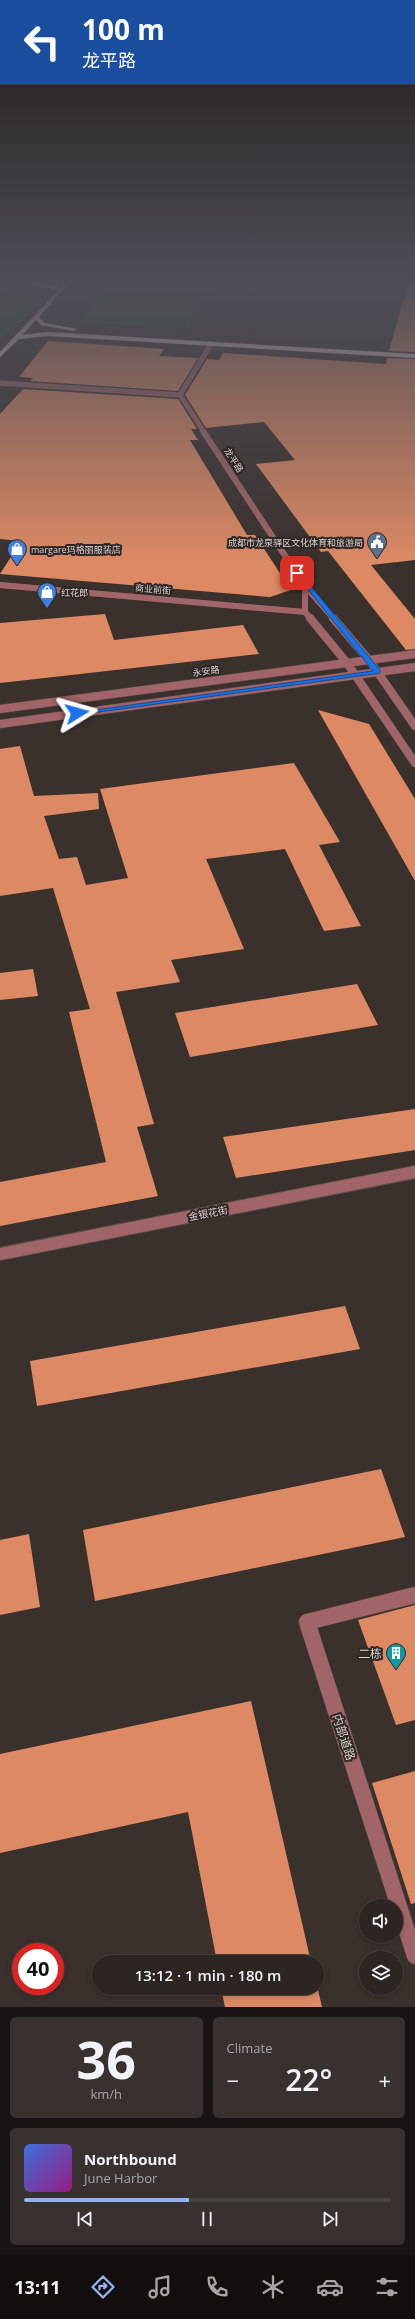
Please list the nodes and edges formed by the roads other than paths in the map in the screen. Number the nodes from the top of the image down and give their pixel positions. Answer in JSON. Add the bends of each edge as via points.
{"nodes":[{"id":1,"x":191,"y":377,"type":"edge"},
{"id":2,"x":0,"y":383,"type":"edge"},
{"id":3,"x":180,"y":395,"type":"junction"},
{"id":4,"x":0,"y":585,"type":"edge"},
{"id":5,"x":305,"y":586,"type":"junction"},
{"id":6,"x":305,"y":612,"type":"junction"},
{"id":7,"x":415,"y":654,"type":"edge"},
{"id":8,"x":369,"y":660,"type":"junction"},
{"id":9,"x":347,"y":662,"type":"junction"},
{"id":10,"x":415,"y":667,"type":"edge"},
{"id":11,"x":378,"y":672,"type":"junction"},
{"id":12,"x":356,"y":675,"type":"junction"},
{"id":13,"x":0,"y":709,"type":"edge"},
{"id":14,"x":0,"y":724,"type":"edge"},
{"id":15,"x":415,"y":726,"type":"edge"},
{"id":16,"x":415,"y":763,"type":"edge"},
{"id":17,"x":415,"y":1172,"type":"edge"},
{"id":18,"x":0,"y":1254,"type":"edge"},
{"id":19,"x":415,"y":1595,"type":"edge"},
{"id":20,"x":415,"y":1956,"type":"edge"}],
"edges":[{"from":1,"to":3,"type":"street"},
{"from":2,"to":3,"type":"street"},
{"from":3,"to":5,"type":"street","name":"龙平路"},
{"from":4,"to":6,"type":"street","name":"商业前街"},
{"from":5,"to":6,"type":"street"},
{"from":5,"to":8,"type":"street","name":"龙平路"},
{"from":6,"to":9,"type":"street"},
{"from":7,"to":8,"type":"street","name":"永安路"},
{"from":8,"to":9,"type":"street","name":"永安路"},
{"from":8,"to":11,"type":"street","name":"龙平路"},
{"from":9,"to":12,"type":"street"},
{"from":9,"to":13,"type":"street","name":"永安路"},
{"from":10,"to":11,"type":"street"},
{"from":11,"to":12,"type":"street"},
{"from":11,"to":15,"type":"street","name":"龙平路"},
{"from":12,"to":14,"type":"street"},
{"from":12,"to":16,"type":"street"},
{"from":17,"to":18,"type":"street","name":"金银花街"},
{"from":19,"to":20,"type":"street","name":"内部道路","via":[[307,1622]]}]}
